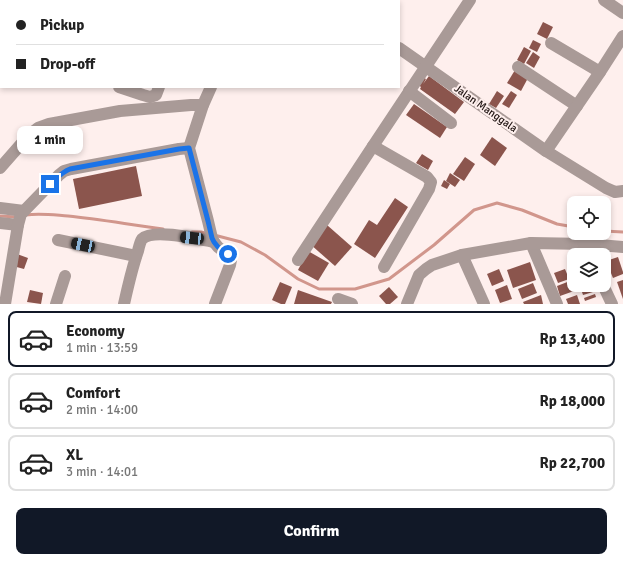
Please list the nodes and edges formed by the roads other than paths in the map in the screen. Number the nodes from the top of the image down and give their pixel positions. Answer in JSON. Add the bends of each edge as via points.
{"nodes":[{"id":1,"x":470,"y":0,"type":"edge"},
{"id":2,"x":604,"y":0,"type":"edge"},
{"id":3,"x":623,"y":13,"type":"edge"},
{"id":4,"x":623,"y":36,"type":"edge"},
{"id":5,"x":551,"y":42,"type":"dead end"},
{"id":6,"x":400,"y":49,"type":"edge"},
{"id":7,"x":426,"y":66,"type":"junction"},
{"id":8,"x":518,"y":67,"type":"dead end"},
{"id":9,"x":600,"y":72,"type":"junction"},
{"id":10,"x":122,"y":88,"type":"edge"},
{"id":11,"x":159,"y":88,"type":"edge"},
{"id":12,"x":211,"y":88,"type":"edge"},
{"id":13,"x":409,"y":91,"type":"junction"},
{"id":14,"x":203,"y":105,"type":"junction"},
{"id":15,"x":577,"y":106,"type":"junction"},
{"id":16,"x":451,"y":123,"type":"dead end"},
{"id":17,"x":373,"y":146,"type":"junction"},
{"id":18,"x":189,"y":148,"type":"junction"},
{"id":19,"x":546,"y":151,"type":"junction"},
{"id":20,"x":0,"y":168,"type":"edge"},
{"id":21,"x":623,"y":190,"type":"edge"},
{"id":22,"x":0,"y":208,"type":"edge"},
{"id":23,"x":20,"y":217,"type":"junction"},
{"id":24,"x":0,"y":223,"type":"edge"},
{"id":25,"x":212,"y":237,"type":"junction"},
{"id":26,"x":58,"y":240,"type":"dead end"},
{"id":27,"x":531,"y":243,"type":"junction"},
{"id":28,"x":623,"y":247,"type":"edge"},
{"id":29,"x":572,"y":248,"type":"edge"},
{"id":30,"x":611,"y":248,"type":"edge"},
{"id":31,"x":462,"y":255,"type":"junction"},
{"id":32,"x":136,"y":256,"type":"junction"},
{"id":33,"x":298,"y":260,"type":"dead end"},
{"id":34,"x":384,"y":267,"type":"dead end"},
{"id":35,"x":65,"y":276,"type":"dead end"},
{"id":36,"x":607,"y":292,"type":"edge"},
{"id":37,"x":338,"y":299,"type":"dead end"},
{"id":38,"x":5,"y":304,"type":"edge"},
{"id":39,"x":56,"y":304,"type":"edge"},
{"id":40,"x":124,"y":304,"type":"edge"},
{"id":41,"x":215,"y":304,"type":"edge"},
{"id":42,"x":352,"y":304,"type":"edge"},
{"id":43,"x":407,"y":304,"type":"edge"},
{"id":44,"x":484,"y":304,"type":"edge"},
{"id":45,"x":557,"y":304,"type":"edge"},
{"id":46,"x":612,"y":304,"type":"edge"}],
"edges":[{"from":1,"to":7,"type":"street"},
{"from":2,"to":3,"type":"street"},
{"from":4,"to":9,"type":"street"},
{"from":5,"to":9,"type":"street"},
{"from":6,"to":7,"type":"street","name":"Jalan Manggala"},
{"from":7,"to":13,"type":"street"},
{"from":7,"to":19,"type":"street","name":"Jalan Manggala"},
{"from":8,"to":15,"type":"street"},
{"from":9,"to":15,"type":"street"},
{"from":10,"to":11,"type":"street","via":[[150,97],[156,95]]},
{"from":12,"to":14,"type":"street"},
{"from":13,"to":16,"type":"street"},
{"from":13,"to":17,"type":"street"},
{"from":14,"to":18,"type":"street"},
{"from":14,"to":20,"type":"street","via":[[120,111],[49,124],[29,135]]},
{"from":15,"to":19,"type":"street"},
{"from":17,"to":33,"type":"street"},
{"from":17,"to":34,"type":"street","via":[[427,177],[431,182]]},
{"from":18,"to":23,"type":"street","via":[[64,171]]},
{"from":18,"to":25,"type":"street"},
{"from":19,"to":21,"type":"street","name":"Jalan Manggala","via":[[606,188],[615,192]]},
{"from":22,"to":23,"type":"street"},
{"from":23,"to":24,"type":"street"},
{"from":23,"to":38,"type":"street"},
{"from":25,"to":32,"type":"street","via":[[192,238],[156,234],[147,236],[141,240]]},
{"from":25,"to":41,"type":"street","via":[[218,247],[232,260]]},
{"from":26,"to":32,"type":"street"},
{"from":27,"to":29,"type":"street"},
{"from":27,"to":31,"type":"street"},
{"from":27,"to":45,"type":"street"},
{"from":28,"to":30,"type":"street"},
{"from":31,"to":43,"type":"street","via":[[432,265],[419,275]]},
{"from":31,"to":44,"type":"street"},
{"from":32,"to":40,"type":"street"},
{"from":35,"to":39,"type":"street"},
{"from":36,"to":46,"type":"street"},
{"from":37,"to":42,"type":"street"}]}
